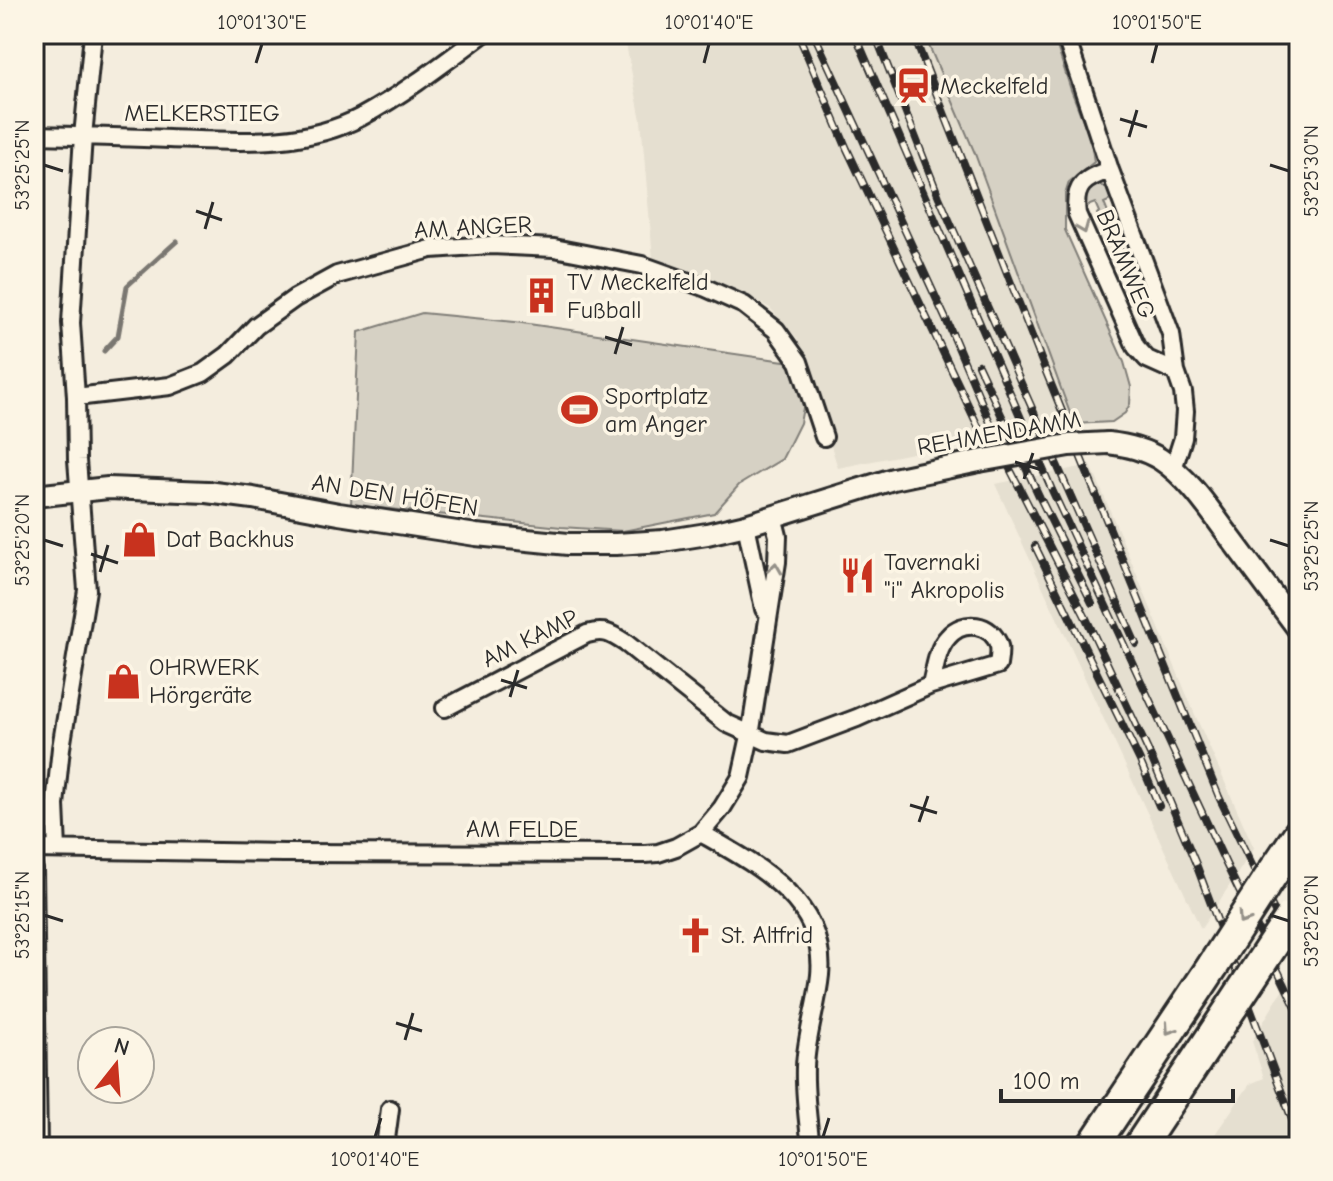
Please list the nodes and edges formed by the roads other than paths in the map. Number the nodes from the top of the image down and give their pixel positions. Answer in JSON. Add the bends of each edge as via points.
{"nodes":[{"id":1,"x":93,"y":34,"type":"edge"},
{"id":2,"x":483,"y":34,"type":"edge"},
{"id":3,"x":1065,"y":34,"type":"edge"},
{"id":4,"x":34,"y":135,"type":"edge"},
{"id":5,"x":83,"y":136,"type":"junction"},
{"id":6,"x":1110,"y":170,"type":"junction"},
{"id":7,"x":1176,"y":372,"type":"junction"},
{"id":8,"x":76,"y":397,"type":"junction"},
{"id":9,"x":824,"y":437,"type":"dead end"},
{"id":10,"x":1173,"y":469,"type":"junction"},
{"id":11,"x":78,"y":491,"type":"junction"},
{"id":12,"x":34,"y":496,"type":"edge"},
{"id":13,"x":773,"y":516,"type":"junction"},
{"id":14,"x":746,"y":525,"type":"junction"},
{"id":15,"x":767,"y":620,"type":"junction"},
{"id":16,"x":1299,"y":630,"type":"edge"},
{"id":17,"x":931,"y":685,"type":"junction"},
{"id":18,"x":445,"y":708,"type":"dead end"},
{"id":19,"x":750,"y":736,"type":"junction"},
{"id":20,"x":701,"y":833,"type":"junction"},
{"id":21,"x":1299,"y":834,"type":"edge"},
{"id":22,"x":34,"y":849,"type":"edge"},
{"id":23,"x":57,"y":849,"type":"junction"},
{"id":24,"x":34,"y":870,"type":"edge"},
{"id":25,"x":1295,"y":911,"type":"edge"},
{"id":26,"x":36,"y":1108,"type":"edge"},
{"id":27,"x":390,"y":1109,"type":"dead end"},
{"id":28,"x":38,"y":1147,"type":"edge"},
{"id":29,"x":385,"y":1147,"type":"edge"},
{"id":30,"x":811,"y":1147,"type":"edge"},
{"id":31,"x":1092,"y":1147,"type":"edge"},
{"id":32,"x":1139,"y":1147,"type":"edge"}],
"edges":[{"from":1,"to":5,"type":"street"},
{"from":2,"to":5,"type":"street","name":"MELKERSTIEG","via":[[360,118],[322,131],[246,142]]},
{"from":3,"to":6,"type":"street","name":"BRAMWEG"},
{"from":4,"to":5,"type":"street","name":"MELKERSTIEG"},
{"from":5,"to":8,"type":"street","via":[[71,323]]},
{"from":6,"to":7,"type":"street","name":"BRAMWEG","via":[[1171,334]]},
{"from":6,"to":7,"type":"street","name":"BRAMWEG","one_way":true,"via":[[1081,184],[1077,214],[1136,347],[1147,359]]},
{"from":7,"to":10,"type":"street","name":"BRAMWEG","via":[[1185,423]]},
{"from":8,"to":9,"type":"street","name":"AM ANGER","via":[[170,386],[203,373],[295,298],[368,265],[431,249],[554,248],[642,265],[744,305],[776,330],[799,362]]},
{"from":8,"to":11,"type":"street"},
{"from":10,"to":13,"type":"street","name":"REHMENDAMM","bridge":true,"via":[[1146,451],[1125,445],[1069,445],[893,479]]},
{"from":10,"to":16,"type":"street","name":"REHMENDAMM","via":[[1201,498]]},
{"from":11,"to":12,"type":"street","name":"AN DEN HÖFEN"},
{"from":11,"to":14,"type":"street","name":"AN DEN HÖFEN","via":[[222,494],[476,535],[568,544],[663,541]]},
{"from":11,"to":23,"type":"street","via":[[87,590],[61,748]]},
{"from":13,"to":14,"type":"street","name":"REHMENDAMM"},
{"from":15,"to":13,"type":"street","one_way":true,"via":[[777,562]]},
{"from":14,"to":15,"type":"street"},
{"from":15,"to":19,"type":"street"},
{"from":17,"to":17,"type":"street","via":[[947,637],[962,626],[976,625],[992,633],[1000,648],[998,665]]},
{"from":17,"to":19,"type":"street","via":[[788,744]]},
{"from":18,"to":19,"type":"street","name":"AM KAMP","via":[[599,631],[627,644]]},
{"from":19,"to":20,"type":"street","name":"AM FELDE","via":[[741,777]]},
{"from":20,"to":23,"type":"street","name":"AM FELDE","via":[[676,847],[645,854]]},
{"from":20,"to":30,"type":"street","via":[[771,876],[814,931],[821,955],[805,1065]]},
{"from":21,"to":31,"type":"highway","one_way":true,"bridge":true},
{"from":22,"to":23,"type":"street","name":"AM FELDE"},
{"from":24,"to":26,"type":"street"},
{"from":25,"to":32,"type":"highway","bridge":true},
{"from":26,"to":28,"type":"street"},
{"from":27,"to":29,"type":"street"}]}
